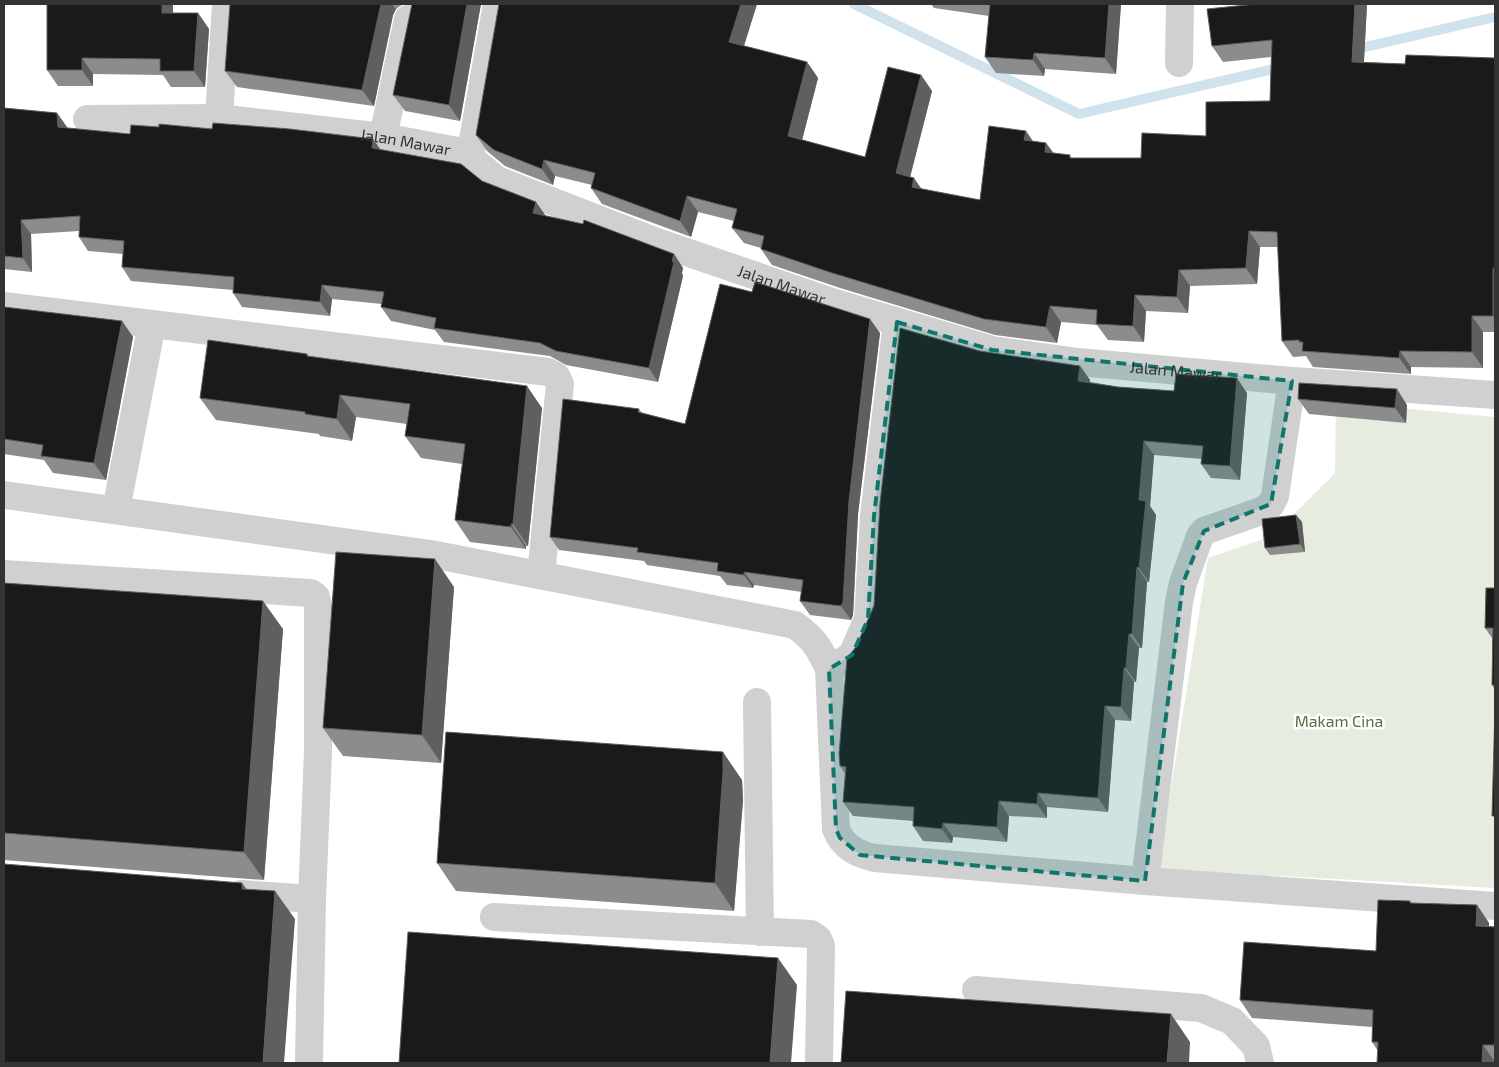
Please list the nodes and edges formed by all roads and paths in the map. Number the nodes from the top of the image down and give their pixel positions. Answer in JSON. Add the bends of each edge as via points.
{"nodes":[{"id":1,"x":226,"y":4,"type":"edge"},
{"id":2,"x":497,"y":4,"type":"edge"},
{"id":3,"x":1180,"y":4,"type":"edge"},
{"id":4,"x":408,"y":19,"type":"edge"},
{"id":5,"x":1179,"y":62,"type":"dead end"},
{"id":6,"x":219,"y":118,"type":"junction"},
{"id":7,"x":86,"y":119,"type":"dead end"},
{"id":8,"x":383,"y":137,"type":"junction"},
{"id":9,"x":470,"y":157,"type":"junction"},
{"id":10,"x":4,"y":306,"type":"edge"},
{"id":11,"x":898,"y":322,"type":"junction"},
{"id":12,"x":152,"y":324,"type":"junction"},
{"id":13,"x":1292,"y":381,"type":"junction"},
{"id":14,"x":1495,"y":395,"type":"edge"},
{"id":15,"x":4,"y":494,"type":"edge"},
{"id":16,"x":116,"y":510,"type":"junction"},
{"id":17,"x":4,"y":574,"type":"edge"},
{"id":18,"x":541,"y":575,"type":"junction"},
{"id":19,"x":829,"y":669,"type":"junction"},
{"id":20,"x":757,"y":702,"type":"dead end"},
{"id":21,"x":1145,"y":881,"type":"junction"},
{"id":22,"x":213,"y":892,"type":"edge"},
{"id":23,"x":312,"y":899,"type":"junction"},
{"id":24,"x":1495,"y":906,"type":"edge"},
{"id":25,"x":494,"y":917,"type":"dead end"},
{"id":26,"x":760,"y":932,"type":"junction"},
{"id":27,"x":976,"y":990,"type":"dead end"},
{"id":28,"x":309,"y":1063,"type":"edge"},
{"id":29,"x":819,"y":1063,"type":"edge"},
{"id":30,"x":1260,"y":1063,"type":"edge"}],
"edges":[{"from":1,"to":6,"type":"street"},
{"from":2,"to":9,"type":"street"},
{"from":3,"to":5,"type":"street"},
{"from":4,"to":8,"type":"street"},
{"from":6,"to":7,"type":"street","name":"Jalan Mawar"},
{"from":6,"to":8,"type":"street","name":"Jalan Mawar"},
{"from":8,"to":9,"type":"street","name":"Jalan Mawar","via":[[463,152]]},
{"from":9,"to":11,"type":"street","name":"Jalan Mawar","via":[[497,180],[657,242]]},
{"from":10,"to":12,"type":"street"},
{"from":11,"to":13,"type":"street","name":"Jalan Mawar","via":[[992,350],[1078,362]]},
{"from":11,"to":19,"type":"street","via":[[874,516],[868,619],[852,655]]},
{"from":12,"to":16,"type":"street"},
{"from":12,"to":18,"type":"street","via":[[548,372],[556,376],[560,384]]},
{"from":13,"to":14,"type":"street","name":"Jalan Mawar"},
{"from":13,"to":21,"type":"street","via":[[1275,496],[1271,504],[1264,510],[1204,531],[1183,583]]},
{"from":15,"to":16,"type":"street"},
{"from":16,"to":18,"type":"street","via":[[431,554]]},
{"from":17,"to":23,"type":"street","via":[[311,594],[316,598],[318,752]]},
{"from":18,"to":19,"type":"street","via":[[795,625],[810,636]]},
{"from":19,"to":21,"type":"street","via":[[836,829],[848,847],[860,855],[875,858]]},
{"from":20,"to":26,"type":"street"},
{"from":21,"to":24,"type":"street"},
{"from":22,"to":23,"type":"street"},
{"from":23,"to":28,"type":"street"},
{"from":25,"to":26,"type":"street"},
{"from":26,"to":29,"type":"street","via":[[812,934],[818,939],[821,946]]},
{"from":27,"to":30,"type":"street","via":[[1201,1008],[1232,1021],[1256,1046]]}]}
